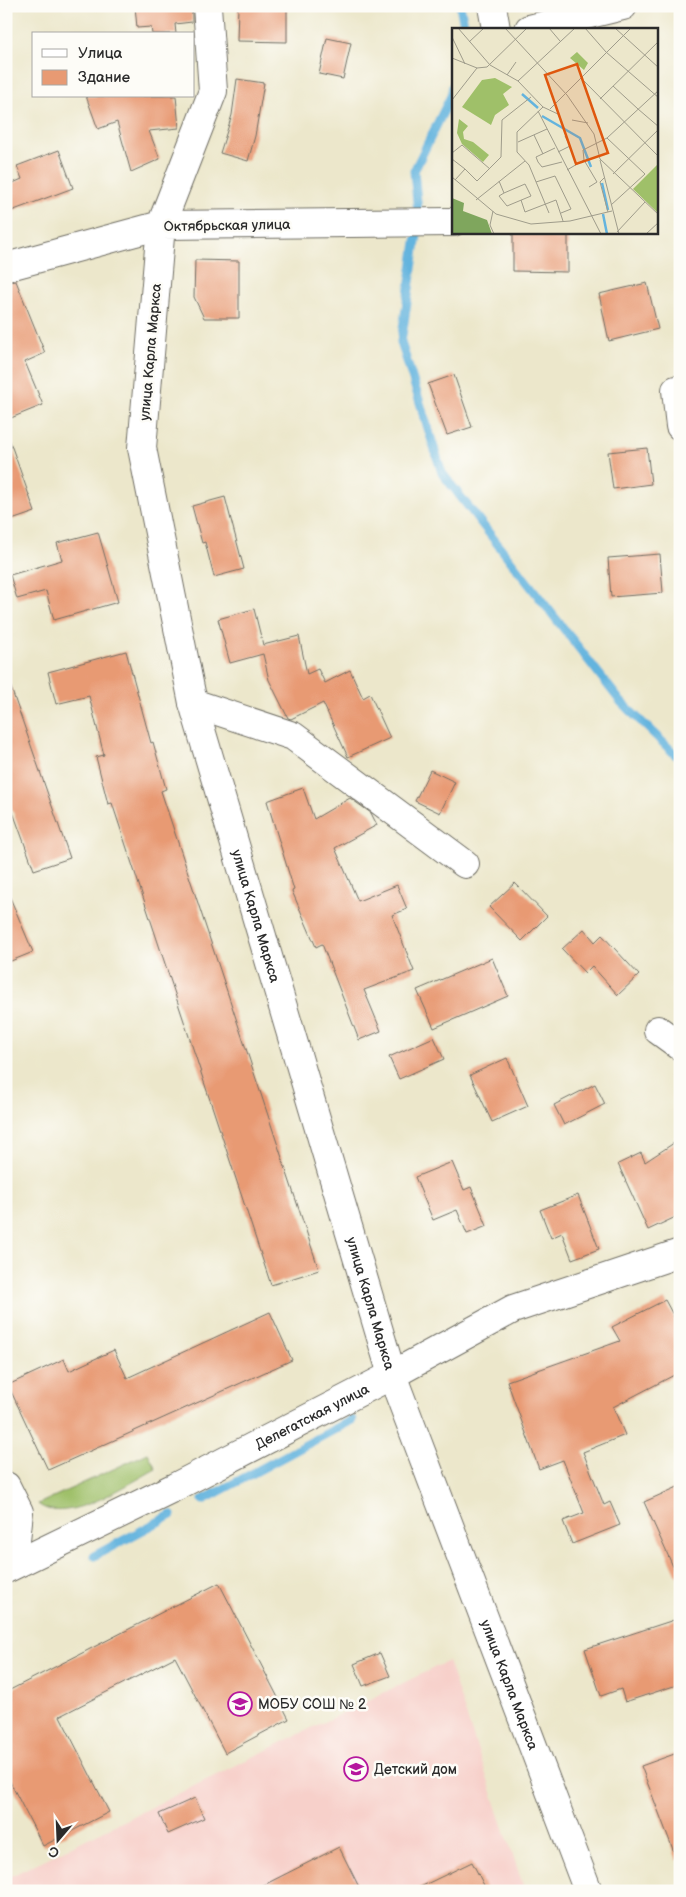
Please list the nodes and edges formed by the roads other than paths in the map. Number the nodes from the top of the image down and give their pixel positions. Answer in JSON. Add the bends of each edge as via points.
{"nodes":[{"id":1,"x":208,"y":6,"type":"edge"},
{"id":2,"x":492,"y":6,"type":"edge"},
{"id":3,"x":623,"y":6,"type":"edge"},
{"id":4,"x":496,"y":28,"type":"edge"},
{"id":5,"x":532,"y":28,"type":"edge"},
{"id":6,"x":452,"y":222,"type":"edge"},
{"id":7,"x":161,"y":225,"type":"junction"},
{"id":8,"x":6,"y":267,"type":"edge"},
{"id":9,"x":680,"y":390,"type":"edge"},
{"id":10,"x":680,"y":426,"type":"edge"},
{"id":11,"x":193,"y":703,"type":"junction"},
{"id":12,"x":465,"y":864,"type":"dead end"},
{"id":13,"x":658,"y":1030,"type":"dead end"},
{"id":14,"x":680,"y":1046,"type":"edge"},
{"id":15,"x":680,"y":1253,"type":"edge"},
{"id":16,"x":392,"y":1375,"type":"junction"},
{"id":17,"x":6,"y":1486,"type":"edge"},
{"id":18,"x":6,"y":1560,"type":"edge"},
{"id":19,"x":6,"y":1569,"type":"edge"},
{"id":20,"x":588,"y":1891,"type":"edge"}],
"edges":[{"from":1,"to":7,"type":"street","name":"улица Карла Маркса","via":[[213,91]]},
{"from":2,"to":4,"type":"street"},
{"from":3,"to":5,"type":"street"},
{"from":6,"to":7,"type":"street","name":"Октябрьская улица"},
{"from":7,"to":8,"type":"street","name":"Октябрьская улица"},
{"from":7,"to":11,"type":"street","name":"улица Карла Маркса","via":[[142,448]]},
{"from":9,"to":10,"type":"street","via":[[676,390]]},
{"from":11,"to":12,"type":"street","via":[[293,736]]},
{"from":11,"to":16,"type":"street","name":"улица Карла Маркса"},
{"from":13,"to":14,"type":"street"},
{"from":15,"to":16,"type":"street","name":"Делегатская улица","via":[[513,1309]]},
{"from":16,"to":19,"type":"street","name":"Делегатская улица","via":[[175,1487]]},
{"from":16,"to":20,"type":"street","name":"улица Карла Маркса"},
{"from":17,"to":18,"type":"street","via":[[19,1512],[16,1540]]}]}
